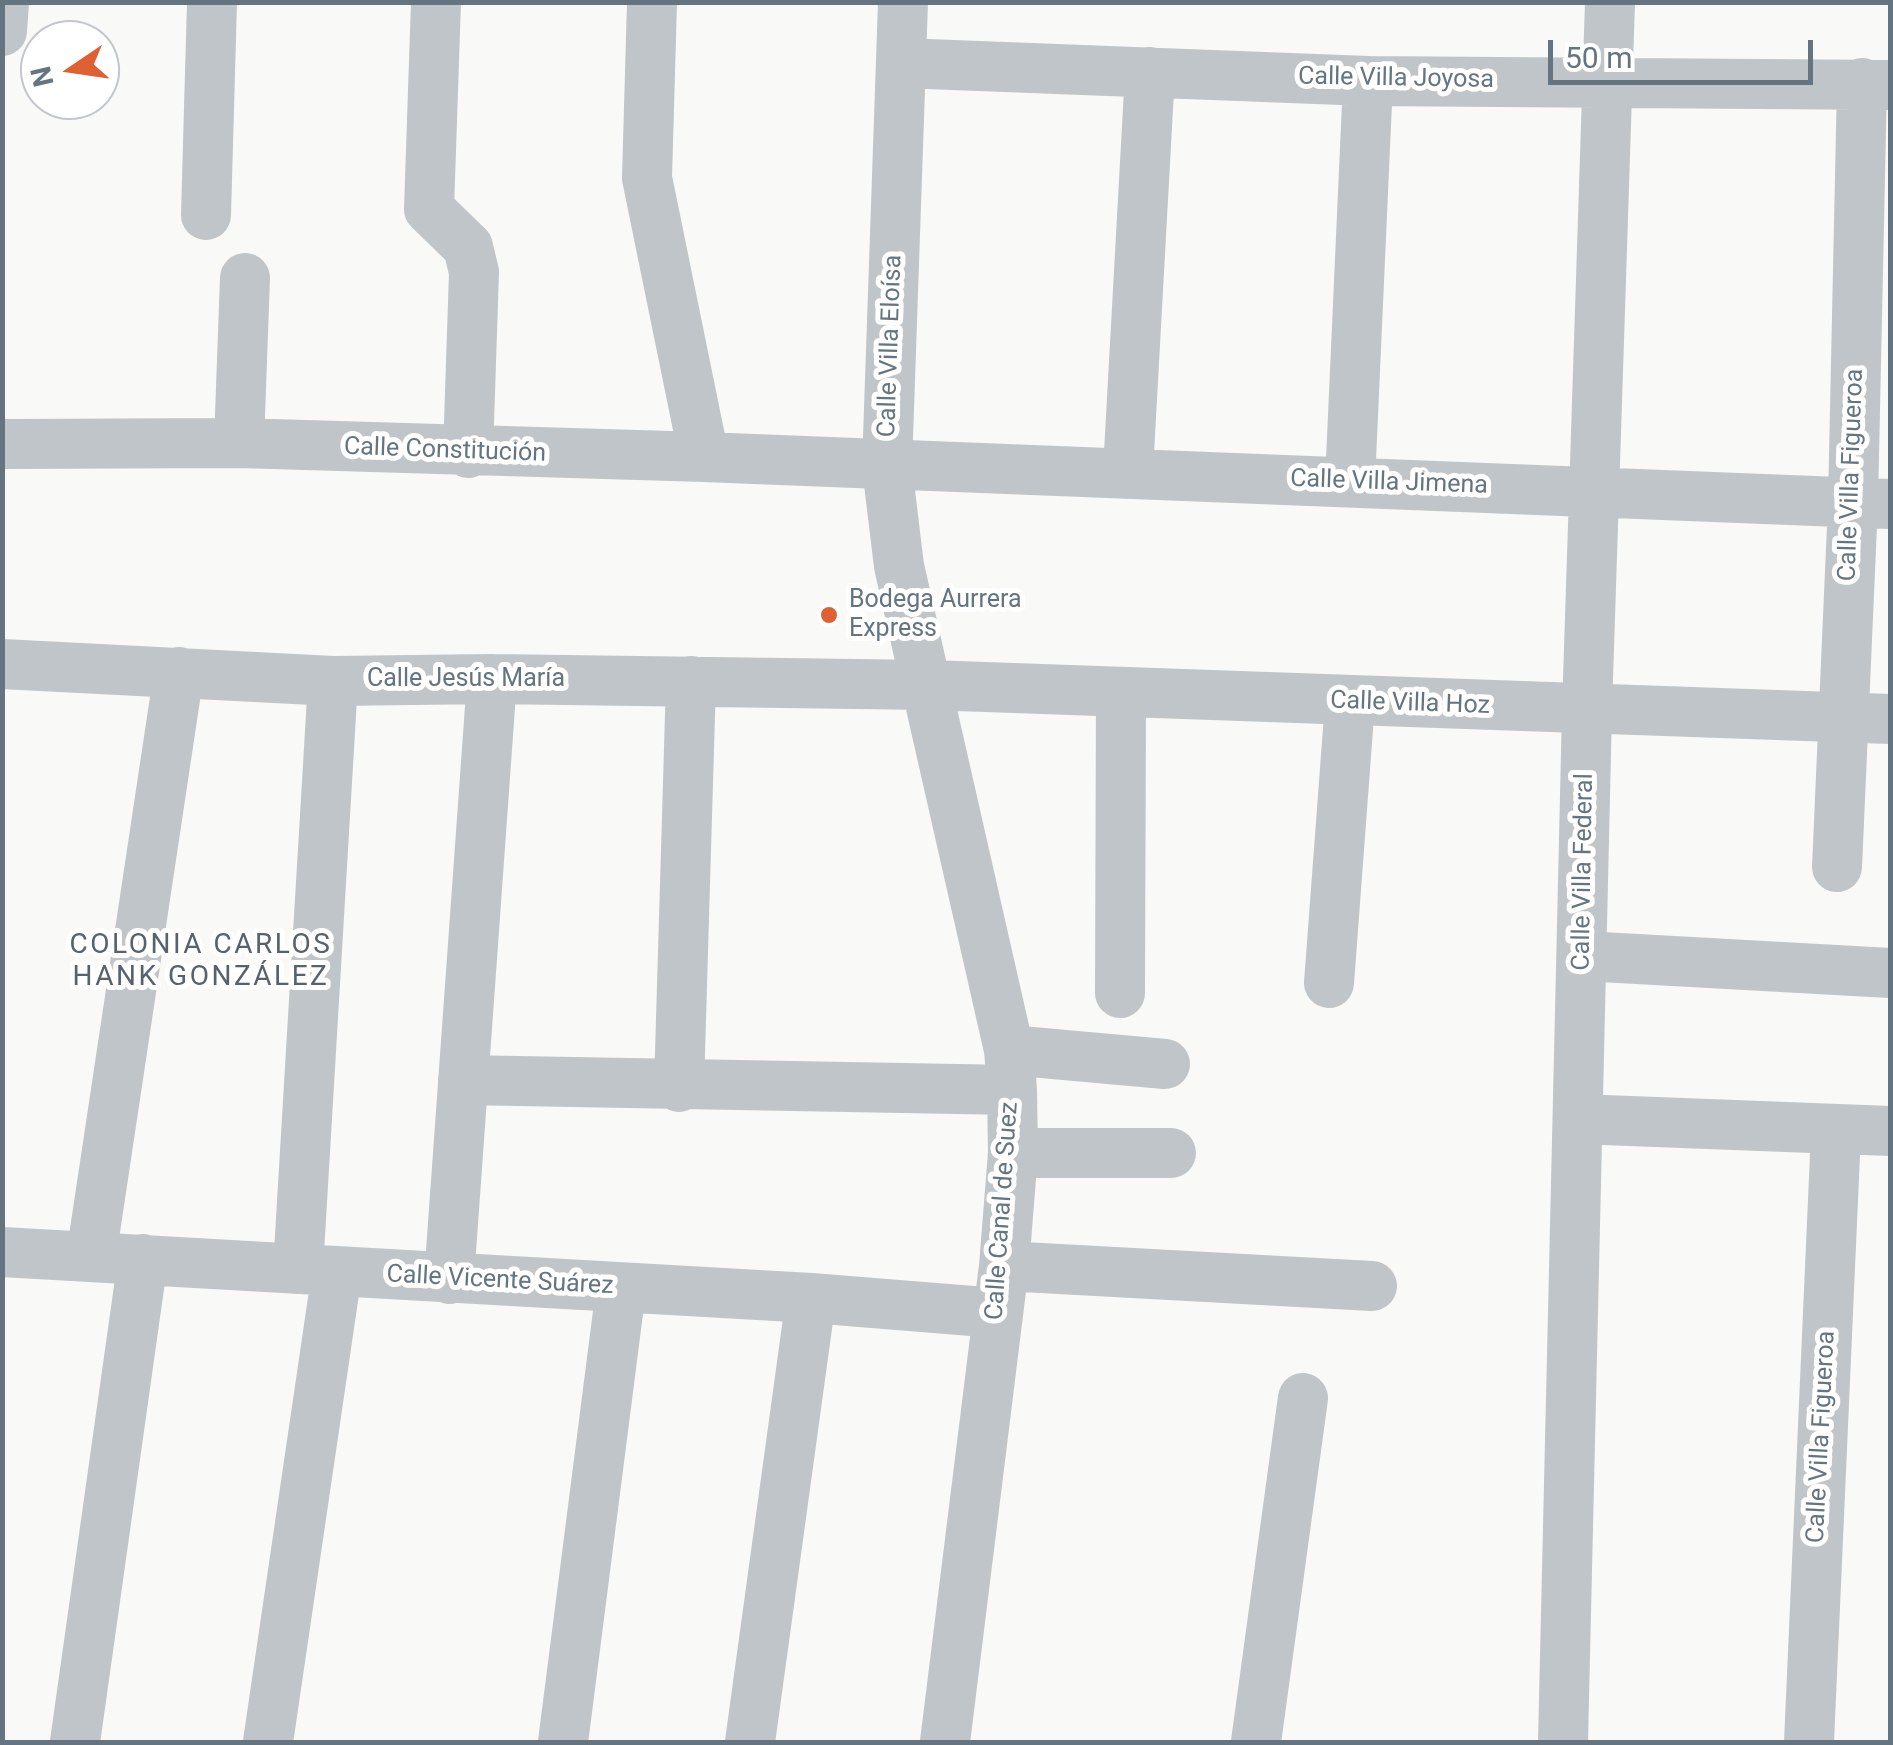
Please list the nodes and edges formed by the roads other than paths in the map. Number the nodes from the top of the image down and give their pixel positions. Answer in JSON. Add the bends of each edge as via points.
{"nodes":[{"id":1,"x":4,"y":2,"type":"edge"},
{"id":2,"x":212,"y":2,"type":"edge"},
{"id":3,"x":436,"y":2,"type":"edge"},
{"id":4,"x":652,"y":2,"type":"edge"},
{"id":5,"x":903,"y":2,"type":"edge"},
{"id":6,"x":1610,"y":2,"type":"edge"},
{"id":7,"x":2,"y":31,"type":"edge"},
{"id":8,"x":901,"y":63,"type":"junction"},
{"id":9,"x":1150,"y":72,"type":"junction"},
{"id":10,"x":1368,"y":81,"type":"junction"},
{"id":11,"x":1608,"y":82,"type":"junction"},
{"id":12,"x":1876,"y":84,"type":"edge"},
{"id":13,"x":206,"y":215,"type":"dead end"},
{"id":14,"x":245,"y":278,"type":"dead end"},
{"id":15,"x":239,"y":443,"type":"junction"},
{"id":16,"x":2,"y":444,"type":"edge"},
{"id":17,"x":468,"y":453,"type":"junction"},
{"id":18,"x":704,"y":457,"type":"junction"},
{"id":19,"x":887,"y":467,"type":"junction"},
{"id":20,"x":1128,"y":471,"type":"junction"},
{"id":21,"x":1350,"y":482,"type":"junction"},
{"id":22,"x":1594,"y":489,"type":"junction"},
{"id":23,"x":1872,"y":504,"type":"edge"},
{"id":24,"x":2,"y":664,"type":"edge"},
{"id":25,"x":179,"y":672,"type":"junction"},
{"id":26,"x":492,"y":678,"type":"junction"},
{"id":27,"x":333,"y":681,"type":"junction"},
{"id":28,"x":692,"y":682,"type":"junction"},
{"id":29,"x":929,"y":685,"type":"junction"},
{"id":30,"x":1120,"y":694,"type":"junction"},
{"id":31,"x":1350,"y":702,"type":"junction"},
{"id":32,"x":1587,"y":710,"type":"junction"},
{"id":33,"x":1866,"y":718,"type":"edge"},
{"id":34,"x":1837,"y":867,"type":"dead end"},
{"id":35,"x":1583,"y":956,"type":"junction"},
{"id":36,"x":1890,"y":973,"type":"edge"},
{"id":37,"x":1329,"y":983,"type":"dead end"},
{"id":38,"x":1120,"y":993,"type":"dead end"},
{"id":39,"x":1165,"y":1064,"type":"dead end"},
{"id":40,"x":1010,"y":1070,"type":"junction"},
{"id":41,"x":463,"y":1080,"type":"junction"},
{"id":42,"x":680,"y":1087,"type":"junction"},
{"id":43,"x":1578,"y":1119,"type":"junction"},
{"id":44,"x":1836,"y":1132,"type":"junction"},
{"id":45,"x":1890,"y":1132,"type":"edge"},
{"id":46,"x":1012,"y":1153,"type":"junction"},
{"id":47,"x":1172,"y":1153,"type":"dead end"},
{"id":48,"x":2,"y":1252,"type":"edge"},
{"id":49,"x":92,"y":1256,"type":"junction"},
{"id":50,"x":143,"y":1259,"type":"junction"},
{"id":51,"x":318,"y":1270,"type":"junction"},
{"id":52,"x":448,"y":1279,"type":"junction"},
{"id":53,"x":1372,"y":1286,"type":"dead end"},
{"id":54,"x":620,"y":1289,"type":"junction"},
{"id":55,"x":1001,"y":1289,"type":"junction"},
{"id":56,"x":811,"y":1298,"type":"junction"},
{"id":57,"x":1304,"y":1398,"type":"dead end"},
{"id":58,"x":75,"y":1742,"type":"edge"},
{"id":59,"x":268,"y":1742,"type":"edge"},
{"id":60,"x":563,"y":1742,"type":"edge"},
{"id":61,"x":750,"y":1742,"type":"edge"},
{"id":62,"x":945,"y":1742,"type":"edge"},
{"id":63,"x":1256,"y":1742,"type":"edge"},
{"id":64,"x":1563,"y":1742,"type":"edge"},
{"id":65,"x":1809,"y":1742,"type":"edge"}],
"edges":[{"from":1,"to":7,"type":"street"},
{"from":2,"to":13,"type":"street"},
{"from":3,"to":17,"type":"street","via":[[429,209],[468,247],[474,272]]},
{"from":4,"to":18,"type":"street","via":[[646,178]]},
{"from":5,"to":8,"type":"street","name":"Calle Villa Eloísa"},
{"from":6,"to":11,"type":"street","name":"Calle Villa Federal"},
{"from":8,"to":9,"type":"street","name":"Calle Villa Joyosa"},
{"from":8,"to":19,"type":"street","name":"Calle Villa Eloísa"},
{"from":9,"to":10,"type":"street","name":"Calle Villa Joyosa"},
{"from":9,"to":20,"type":"street"},
{"from":10,"to":11,"type":"street","name":"Calle Villa Joyosa"},
{"from":10,"to":21,"type":"street"},
{"from":11,"to":12,"type":"street","name":"Calle Villa Joyosa"},
{"from":11,"to":22,"type":"street","name":"Calle Villa Federal"},
{"from":12,"to":23,"type":"street","name":"Calle Villa Figueroa"},
{"from":14,"to":15,"type":"street"},
{"from":15,"to":16,"type":"street","name":"Calle Constitución"},
{"from":15,"to":17,"type":"street","name":"Calle Constitución"},
{"from":17,"to":18,"type":"street","name":"Calle Constitución"},
{"from":18,"to":19,"type":"street","name":"Calle Constitución"},
{"from":19,"to":20,"type":"street","name":"Calle Villa Jimena"},
{"from":19,"to":29,"type":"street","name":"Calle Villa Eloísa","via":[[899,566]]},
{"from":20,"to":21,"type":"street","name":"Calle Villa Jimena"},
{"from":21,"to":22,"type":"street","name":"Calle Villa Jimena"},
{"from":22,"to":23,"type":"street","name":"Calle Villa Jimena"},
{"from":22,"to":32,"type":"street","name":"Calle Villa Federal"},
{"from":23,"to":33,"type":"street","name":"Calle Villa Figueroa"},
{"from":24,"to":25,"type":"street","name":"Calle Jesús María"},
{"from":25,"to":27,"type":"street","name":"Calle Jesús María"},
{"from":25,"to":49,"type":"street"},
{"from":26,"to":27,"type":"street","name":"Calle Jesús María"},
{"from":26,"to":28,"type":"street","name":"Calle Jesús María"},
{"from":26,"to":41,"type":"street"},
{"from":27,"to":51,"type":"street"},
{"from":28,"to":29,"type":"street","name":"Calle Jesús María"},
{"from":28,"to":42,"type":"street"},
{"from":29,"to":30,"type":"street","name":"Calle Villa Hoz"},
{"from":29,"to":40,"type":"street","name":"Calle Canal de Suez"},
{"from":30,"to":31,"type":"street","name":"Calle Villa Hoz"},
{"from":30,"to":38,"type":"street"},
{"from":31,"to":32,"type":"street","name":"Calle Villa Hoz"},
{"from":31,"to":37,"type":"street"},
{"from":32,"to":33,"type":"street","name":"Calle Villa Hoz"},
{"from":32,"to":35,"type":"street","name":"Calle Villa Federal"},
{"from":33,"to":34,"type":"street","name":"Calle Villa Figueroa"},
{"from":35,"to":36,"type":"street"},
{"from":35,"to":43,"type":"street","name":"Calle Villa Federal"},
{"from":39,"to":40,"type":"street"},
{"from":40,"to":42,"type":"street"},
{"from":40,"to":46,"type":"street","name":"Calle Canal de Suez"},
{"from":41,"to":42,"type":"street"},
{"from":41,"to":52,"type":"street"},
{"from":43,"to":44,"type":"street"},
{"from":43,"to":64,"type":"street","name":"Calle Villa Federal"},
{"from":44,"to":45,"type":"street"},
{"from":44,"to":65,"type":"street","name":"Calle Villa Figueroa"},
{"from":46,"to":47,"type":"street"},
{"from":46,"to":55,"type":"street","name":"Calle Canal de Suez"},
{"from":48,"to":49,"type":"street","name":"Calle Vicente Suárez"},
{"from":49,"to":50,"type":"street","name":"Calle Vicente Suárez"},
{"from":50,"to":51,"type":"street","name":"Calle Vicente Suárez"},
{"from":50,"to":58,"type":"street"},
{"from":51,"to":52,"type":"street","name":"Calle Vicente Suárez"},
{"from":51,"to":59,"type":"street"},
{"from":52,"to":54,"type":"street","name":"Calle Vicente Suárez"},
{"from":53,"to":55,"type":"street","name":"Calle Vicente Suárez"},
{"from":54,"to":56,"type":"street","name":"Calle Vicente Suárez"},
{"from":54,"to":60,"type":"street"},
{"from":55,"to":56,"type":"street","name":"Calle Vicente Suárez"},
{"from":55,"to":62,"type":"street","name":"Calle Canal de Suez"},
{"from":56,"to":61,"type":"street"},
{"from":57,"to":63,"type":"street"}]}
